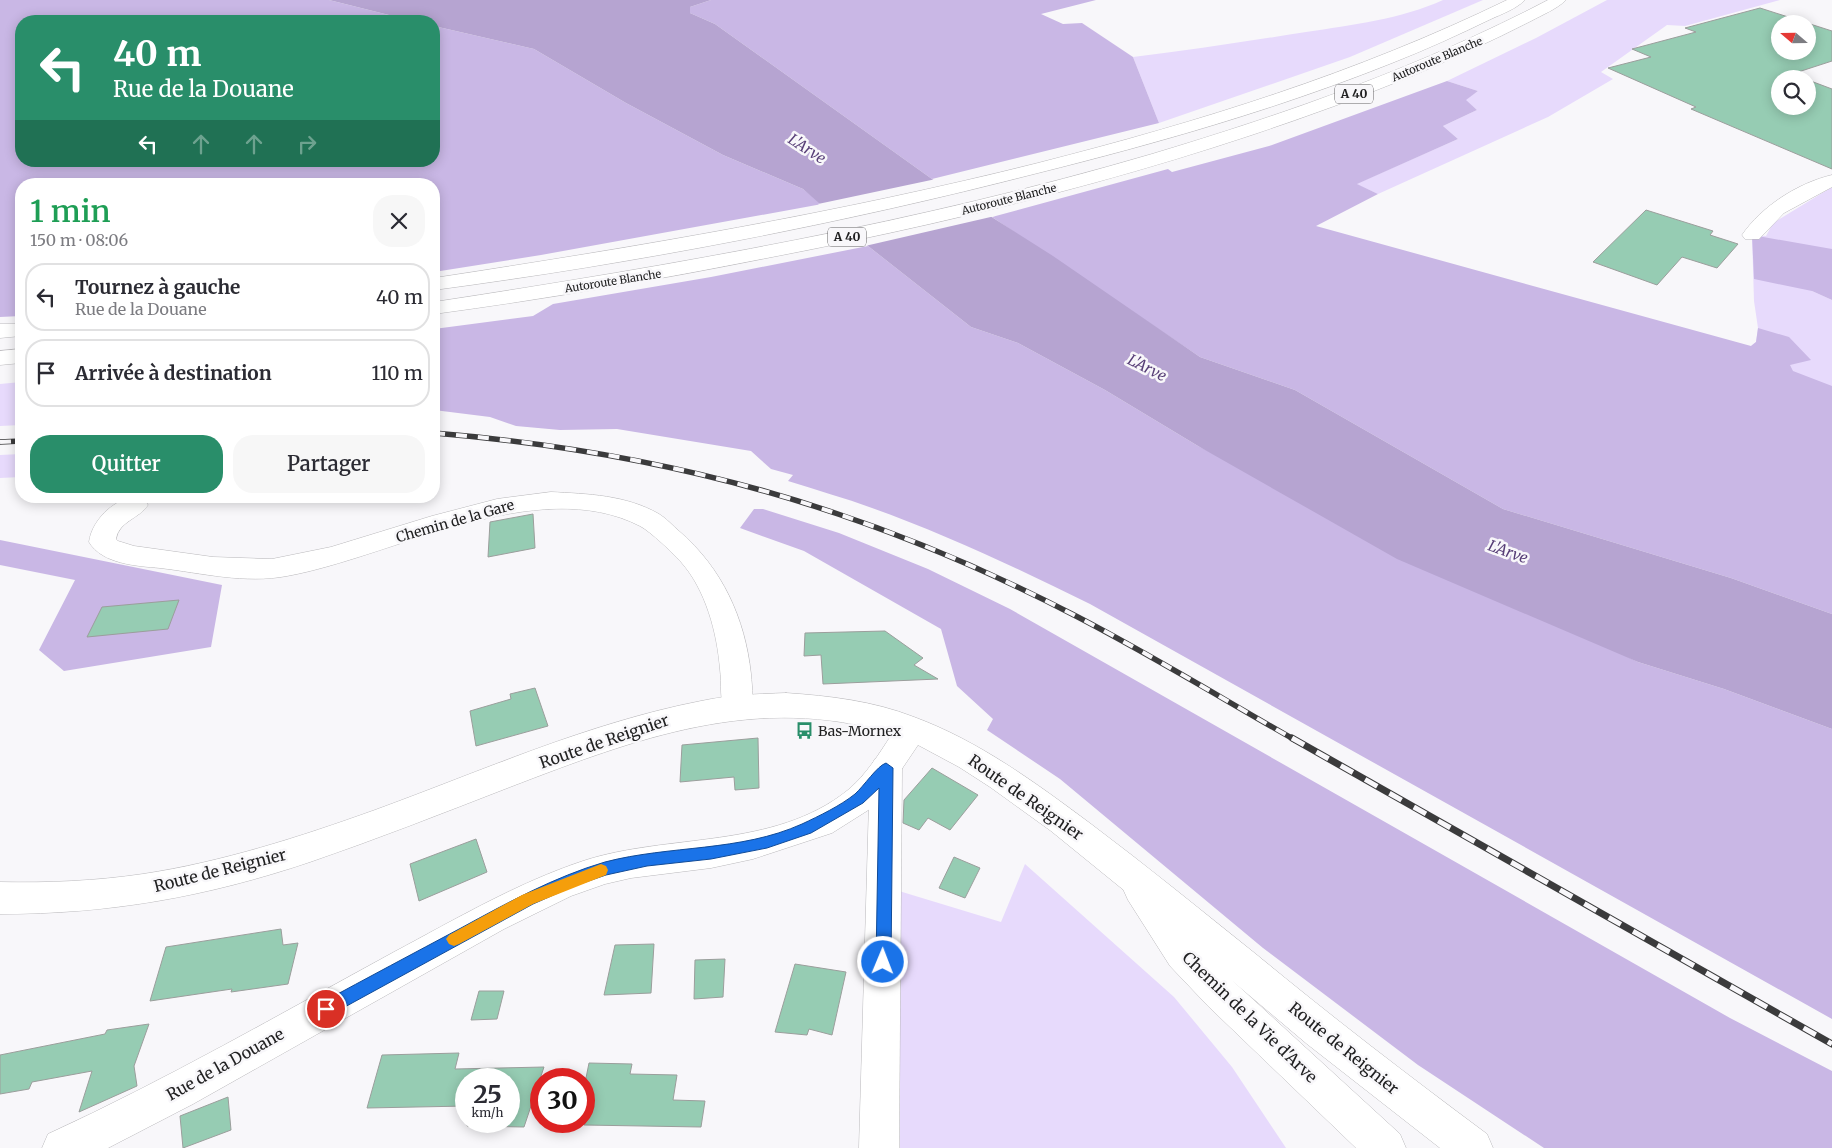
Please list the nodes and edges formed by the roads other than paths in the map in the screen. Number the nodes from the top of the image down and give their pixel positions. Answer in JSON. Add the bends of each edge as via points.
{"nodes":[{"id":1,"x":1518,"y":0,"type":"edge"},
{"id":2,"x":1559,"y":0,"type":"edge"},
{"id":3,"x":1832,"y":180,"type":"edge"},
{"id":4,"x":1752,"y":235,"type":"dead end"},
{"id":5,"x":440,"y":283,"type":"edge"},
{"id":6,"x":440,"y":307,"type":"edge"},
{"id":7,"x":15,"y":330,"type":"edge"},
{"id":8,"x":0,"y":331,"type":"edge"},
{"id":9,"x":15,"y":357,"type":"edge"},
{"id":10,"x":0,"y":358,"type":"edge"},
{"id":11,"x":135,"y":505,"type":"dead end"},
{"id":12,"x":737,"y":707,"type":"junction"},
{"id":13,"x":912,"y":729,"type":"junction"},
{"id":14,"x":886,"y":768,"type":"junction"},
{"id":15,"x":1130,"y":873,"type":"junction"},
{"id":16,"x":0,"y":898,"type":"edge"},
{"id":17,"x":62,"y":1148,"type":"edge"},
{"id":18,"x":879,"y":1148,"type":"edge"},
{"id":19,"x":1386,"y":1148,"type":"edge"},
{"id":20,"x":1473,"y":1148,"type":"edge"}],
"edges":[{"from":1,"to":5,"type":"main road","name":"Autoroute Blanche","number":"A 40","via":[[1424,45],[1327,82],[1117,148],[841,214],[654,250]]},
{"from":2,"to":6,"type":"main road","name":"Autoroute Blanche","number":"A 40","via":[[1453,53],[1369,88],[1140,164],[991,204],[860,234],[657,274]]},
{"from":3,"to":4,"type":"main road","via":[[1767,217]]},
{"from":7,"to":8,"type":"main road"},
{"from":9,"to":10,"type":"main road"},
{"from":11,"to":12,"type":"main road","name":"Chemin de la Gare","via":[[114,519],[102,534],[102,542],[110,549],[191,563],[260,569],[283,568],[336,556],[438,523],[517,503],[586,501],[622,509],[652,520],[682,545],[700,567],[731,639],[737,676]]},
{"from":12,"to":13,"type":"main road","name":"Route de Reignier","via":[[794,705],[855,711]]},
{"from":12,"to":16,"type":"main road","name":"Route de Reignier","via":[[692,713],[634,728],[361,830],[195,880],[64,898]]},
{"from":13,"to":14,"type":"main road","name":"Rue de la Douane"},
{"from":13,"to":15,"type":"main road","name":"Route de Reignier","via":[[954,748],[1001,776]]},
{"from":14,"to":17,"type":"main road","name":"Rue de la Douane","via":[[858,799],[806,829],[767,842],[711,853],[606,868],[528,899],[166,1097]]},
{"from":14,"to":18,"type":"main road"},
{"from":15,"to":19,"type":"main road","name":"Chemin de la Vie d'Arve","via":[[1183,954],[1221,994]]},
{"from":15,"to":20,"type":"main road","name":"Route de Reignier","via":[[1373,1074]]}]}
